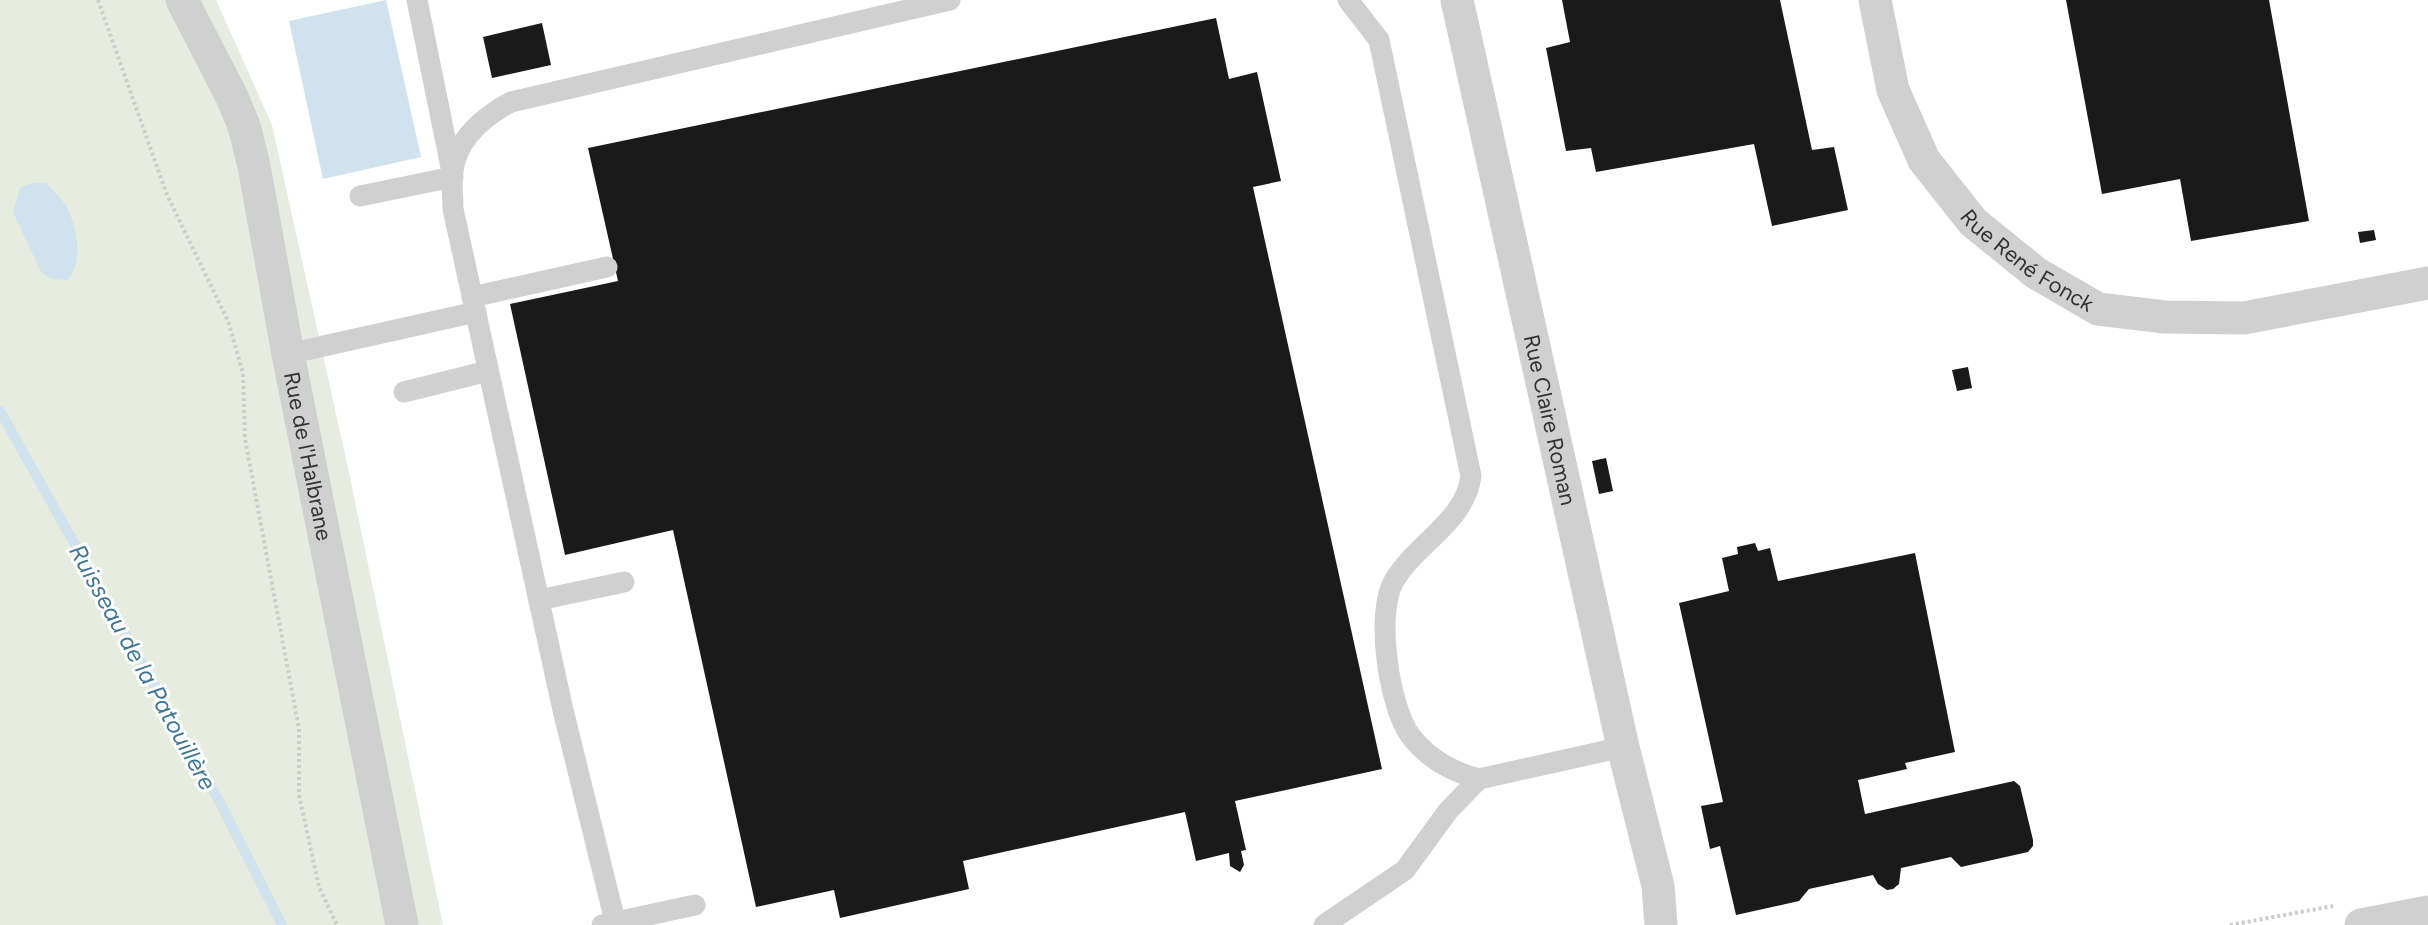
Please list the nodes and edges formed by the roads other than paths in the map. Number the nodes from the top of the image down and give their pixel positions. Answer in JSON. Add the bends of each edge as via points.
{"nodes":[{"id":1,"x":182,"y":0,"type":"edge"},
{"id":2,"x":417,"y":0,"type":"edge"},
{"id":3,"x":950,"y":0,"type":"edge"},
{"id":4,"x":1348,"y":0,"type":"edge"},
{"id":5,"x":1457,"y":0,"type":"edge"},
{"id":6,"x":1875,"y":0,"type":"edge"},
{"id":7,"x":453,"y":177,"type":"junction"},
{"id":8,"x":360,"y":196,"type":"dead end"},
{"id":9,"x":607,"y":267,"type":"dead end"},
{"id":10,"x":2428,"y":283,"type":"edge"},
{"id":11,"x":474,"y":304,"type":"junction"},
{"id":12,"x":288,"y":354,"type":"junction"},
{"id":13,"x":488,"y":371,"type":"junction"},
{"id":14,"x":404,"y":392,"type":"dead end"},
{"id":15,"x":624,"y":582,"type":"dead end"},
{"id":16,"x":539,"y":600,"type":"junction"},
{"id":17,"x":1623,"y":747,"type":"junction"},
{"id":18,"x":1479,"y":779,"type":"junction"},
{"id":19,"x":1646,"y":840,"type":"junction"},
{"id":20,"x":695,"y":905,"type":"dead end"},
{"id":21,"x":2428,"y":912,"type":"edge"},
{"id":22,"x":611,"y":924,"type":"edge"},
{"id":23,"x":402,"y":925,"type":"edge"},
{"id":24,"x":1324,"y":925,"type":"edge"},
{"id":25,"x":1639,"y":925,"type":"edge"},
{"id":26,"x":1661,"y":925,"type":"edge"},
{"id":27,"x":2361,"y":925,"type":"edge"}],
"edges":[{"from":1,"to":12,"type":"street","name":"Rue de l'Halbrane","via":[[244,126]]},
{"from":2,"to":7,"type":"lane"},
{"from":3,"to":7,"type":"lane","via":[[512,102],[485,117],[462,144]]},
{"from":4,"to":18,"type":"lane","via":[[1379,40],[1471,476],[1469,492],[1460,509],[1407,561],[1392,583],[1383,623],[1387,661],[1409,734],[1443,765]]},
{"from":5,"to":17,"type":"street","name":"Rue Claire Roman"},
{"from":6,"to":10,"type":"street","name":"Rue René Fonck","via":[[1893,90],[1924,160],[1973,222],[2036,273],[2098,309],[2165,317],[2244,318]]},
{"from":7,"to":8,"type":"lane"},
{"from":7,"to":11,"type":"lane","via":[[453,208]]},
{"from":9,"to":11,"type":"lane"},
{"from":11,"to":12,"type":"lane"},
{"from":11,"to":13,"type":"lane"},
{"from":12,"to":23,"type":"street","name":"Rue de l'Halbrane"},
{"from":13,"to":14,"type":"lane"},
{"from":13,"to":16,"type":"lane"},
{"from":15,"to":16,"type":"lane"},
{"from":16,"to":22,"type":"lane"},
{"from":17,"to":18,"type":"lane"},
{"from":17,"to":19,"type":"street","name":"Rue Claire Roman"},
{"from":18,"to":24,"type":"lane","via":[[1448,811],[1405,870]]},
{"from":19,"to":25,"type":"street","name":"Rue Claire Roman"},
{"from":19,"to":26,"type":"street","name":"Rue Claire Roman","via":[[1658,886]]},
{"from":20,"to":22,"type":"lane"},
{"from":21,"to":27,"type":"street"}]}
